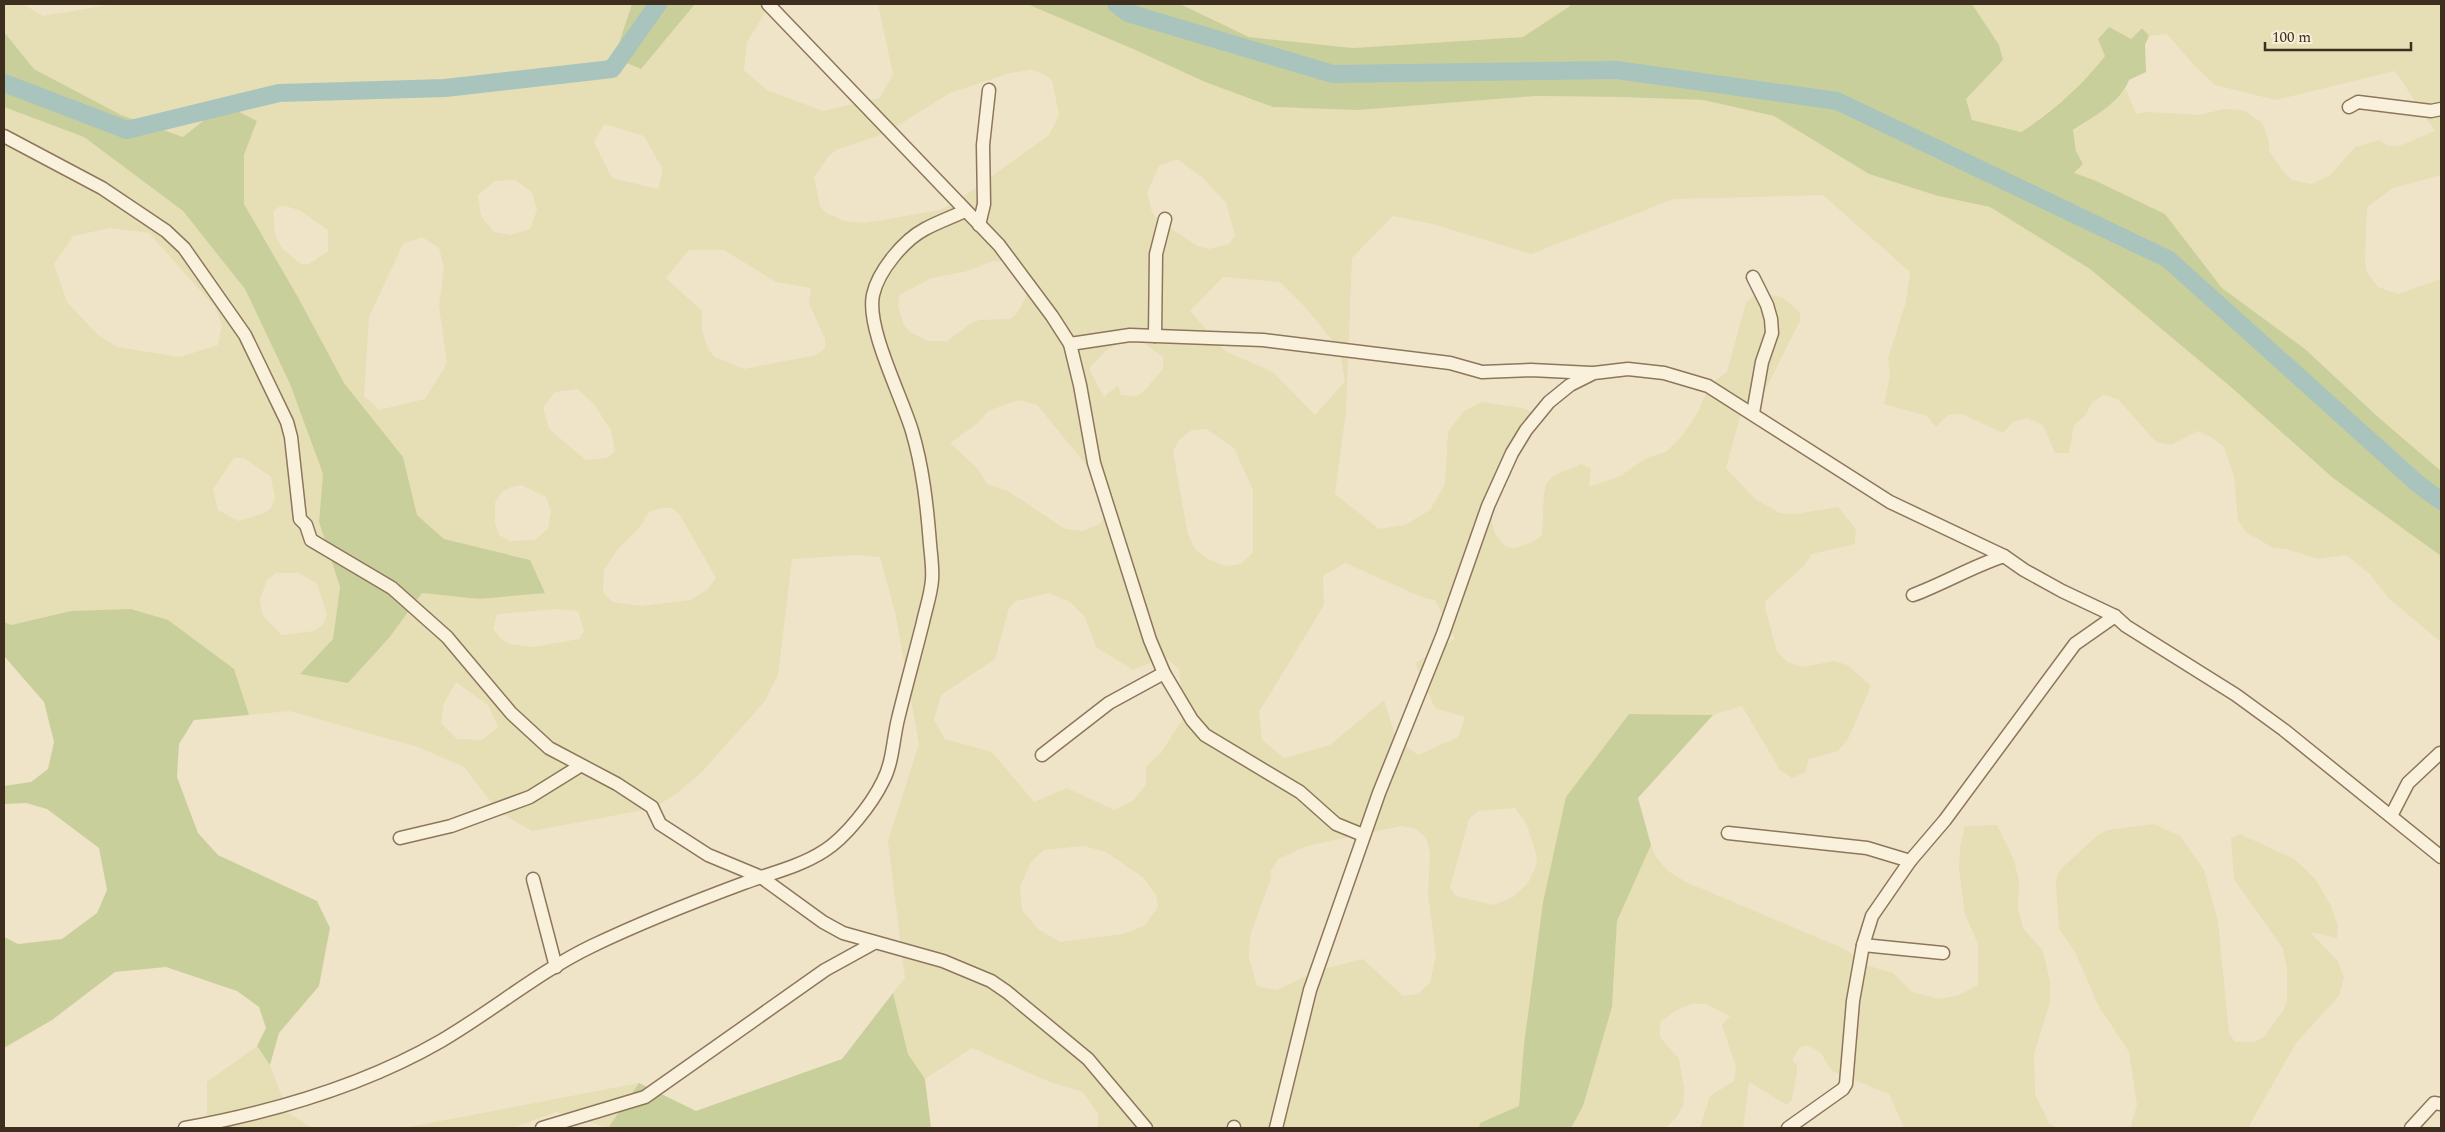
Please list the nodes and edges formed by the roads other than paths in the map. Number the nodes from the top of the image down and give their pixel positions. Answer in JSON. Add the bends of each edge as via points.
{"nodes":[{"id":1,"x":768,"y":4,"type":"edge"},
{"id":2,"x":989,"y":90,"type":"dead end"},
{"id":3,"x":2348,"y":107,"type":"dead end"},
{"id":4,"x":2441,"y":109,"type":"edge"},
{"id":5,"x":4,"y":136,"type":"edge"},
{"id":6,"x":965,"y":211,"type":"junction"},
{"id":7,"x":1165,"y":219,"type":"dead end"},
{"id":8,"x":979,"y":225,"type":"junction"},
{"id":9,"x":1753,"y":277,"type":"dead end"},
{"id":10,"x":1155,"y":336,"type":"junction"},
{"id":11,"x":1070,"y":344,"type":"junction"},
{"id":12,"x":1594,"y":373,"type":"junction"},
{"id":13,"x":1753,"y":413,"type":"junction"},
{"id":14,"x":2004,"y":556,"type":"junction"},
{"id":15,"x":1913,"y":595,"type":"dead end"},
{"id":16,"x":2115,"y":616,"type":"junction"},
{"id":17,"x":1164,"y":672,"type":"junction"},
{"id":18,"x":2440,"y":753,"type":"dead end"},
{"id":19,"x":1042,"y":755,"type":"dead end"},
{"id":20,"x":580,"y":766,"type":"junction"},
{"id":21,"x":2391,"y":816,"type":"junction"},
{"id":22,"x":1728,"y":833,"type":"dead end"},
{"id":23,"x":1363,"y":836,"type":"junction"},
{"id":24,"x":400,"y":838,"type":"dead end"},
{"id":25,"x":2441,"y":857,"type":"edge"},
{"id":26,"x":1910,"y":861,"type":"junction"},
{"id":27,"x":761,"y":877,"type":"junction"},
{"id":28,"x":533,"y":879,"type":"dead end"},
{"id":29,"x":874,"y":943,"type":"junction"},
{"id":30,"x":1863,"y":945,"type":"junction"},
{"id":31,"x":1943,"y":953,"type":"dead end"},
{"id":32,"x":556,"y":967,"type":"junction"},
{"id":33,"x":2441,"y":1104,"type":"edge"},
{"id":34,"x":185,"y":1128,"type":"edge"},
{"id":35,"x":542,"y":1128,"type":"edge"},
{"id":36,"x":1146,"y":1128,"type":"edge"},
{"id":37,"x":1276,"y":1128,"type":"edge"},
{"id":38,"x":1788,"y":1128,"type":"edge"},
{"id":39,"x":2412,"y":1128,"type":"edge"}],
"edges":[{"from":1,"to":6,"type":"street"},
{"from":2,"to":8,"type":"street","via":[[984,145],[984,204]]},
{"from":3,"to":4,"type":"street","via":[[2358,102]]},
{"from":5,"to":20,"type":"street","via":[[102,188],[166,231],[184,248],[245,335],[287,422],[300,519],[306,525],[311,540],[392,588],[447,637],[516,718],[549,748]]},
{"from":6,"to":8,"type":"street"},
{"from":6,"to":27,"type":"street","via":[[922,230],[904,246],[882,274],[873,293],[872,310],[877,331],[909,420],[921,466],[932,573],[888,771],[878,791],[832,846],[787,870]]},
{"from":7,"to":10,"type":"street","via":[[1156,254]]},
{"from":8,"to":11,"type":"street","via":[[999,245]]},
{"from":9,"to":13,"type":"street","via":[[1767,305],[1772,333],[1762,362]]},
{"from":10,"to":11,"type":"street","via":[[1130,335]]},
{"from":10,"to":12,"type":"street","via":[[1263,340],[1345,349],[1450,363],[1482,372]]},
{"from":11,"to":17,"type":"street","via":[[1094,463],[1150,640]]},
{"from":12,"to":13,"type":"street","via":[[1628,369],[1678,376],[1708,386]]},
{"from":12,"to":23,"type":"street","via":[[1570,385],[1549,402],[1512,453],[1488,506],[1443,634],[1399,738]]},
{"from":13,"to":14,"type":"street","via":[[1890,502]]},
{"from":14,"to":15,"type":"street","via":[[1976,565],[1945,583]]},
{"from":14,"to":16,"type":"street","via":[[2062,591]]},
{"from":16,"to":21,"type":"street","via":[[2236,694]]},
{"from":16,"to":26,"type":"street","via":[[2076,644],[1946,820]]},
{"from":17,"to":19,"type":"street","via":[[1108,702]]},
{"from":17,"to":23,"type":"street","via":[[1197,728],[1205,735],[1300,792],[1336,824]]},
{"from":18,"to":21,"type":"street","via":[[2408,783]]},
{"from":20,"to":24,"type":"street","via":[[530,797],[451,826]]},
{"from":20,"to":27,"type":"street","via":[[617,784],[652,807],[660,824],[708,855]]},
{"from":21,"to":25,"type":"street"},
{"from":22,"to":26,"type":"street","via":[[1867,848]]},
{"from":23,"to":37,"type":"street","via":[[1310,990]]},
{"from":26,"to":30,"type":"street","via":[[1872,916]]},
{"from":27,"to":29,"type":"street","via":[[843,934]]},
{"from":27,"to":32,"type":"street","via":[[639,923]]},
{"from":28,"to":32,"type":"street"},
{"from":29,"to":35,"type":"street","via":[[825,970],[645,1097]]},
{"from":29,"to":36,"type":"street","via":[[943,961],[991,981],[1088,1059]]},
{"from":30,"to":31,"type":"street"},
{"from":30,"to":38,"type":"street","via":[[1853,1001],[1846,1084]]},
{"from":32,"to":34,"type":"street","via":[[439,1042],[366,1077],[257,1113]]},
{"from":33,"to":39,"type":"street","via":[[2434,1103]]}]}
